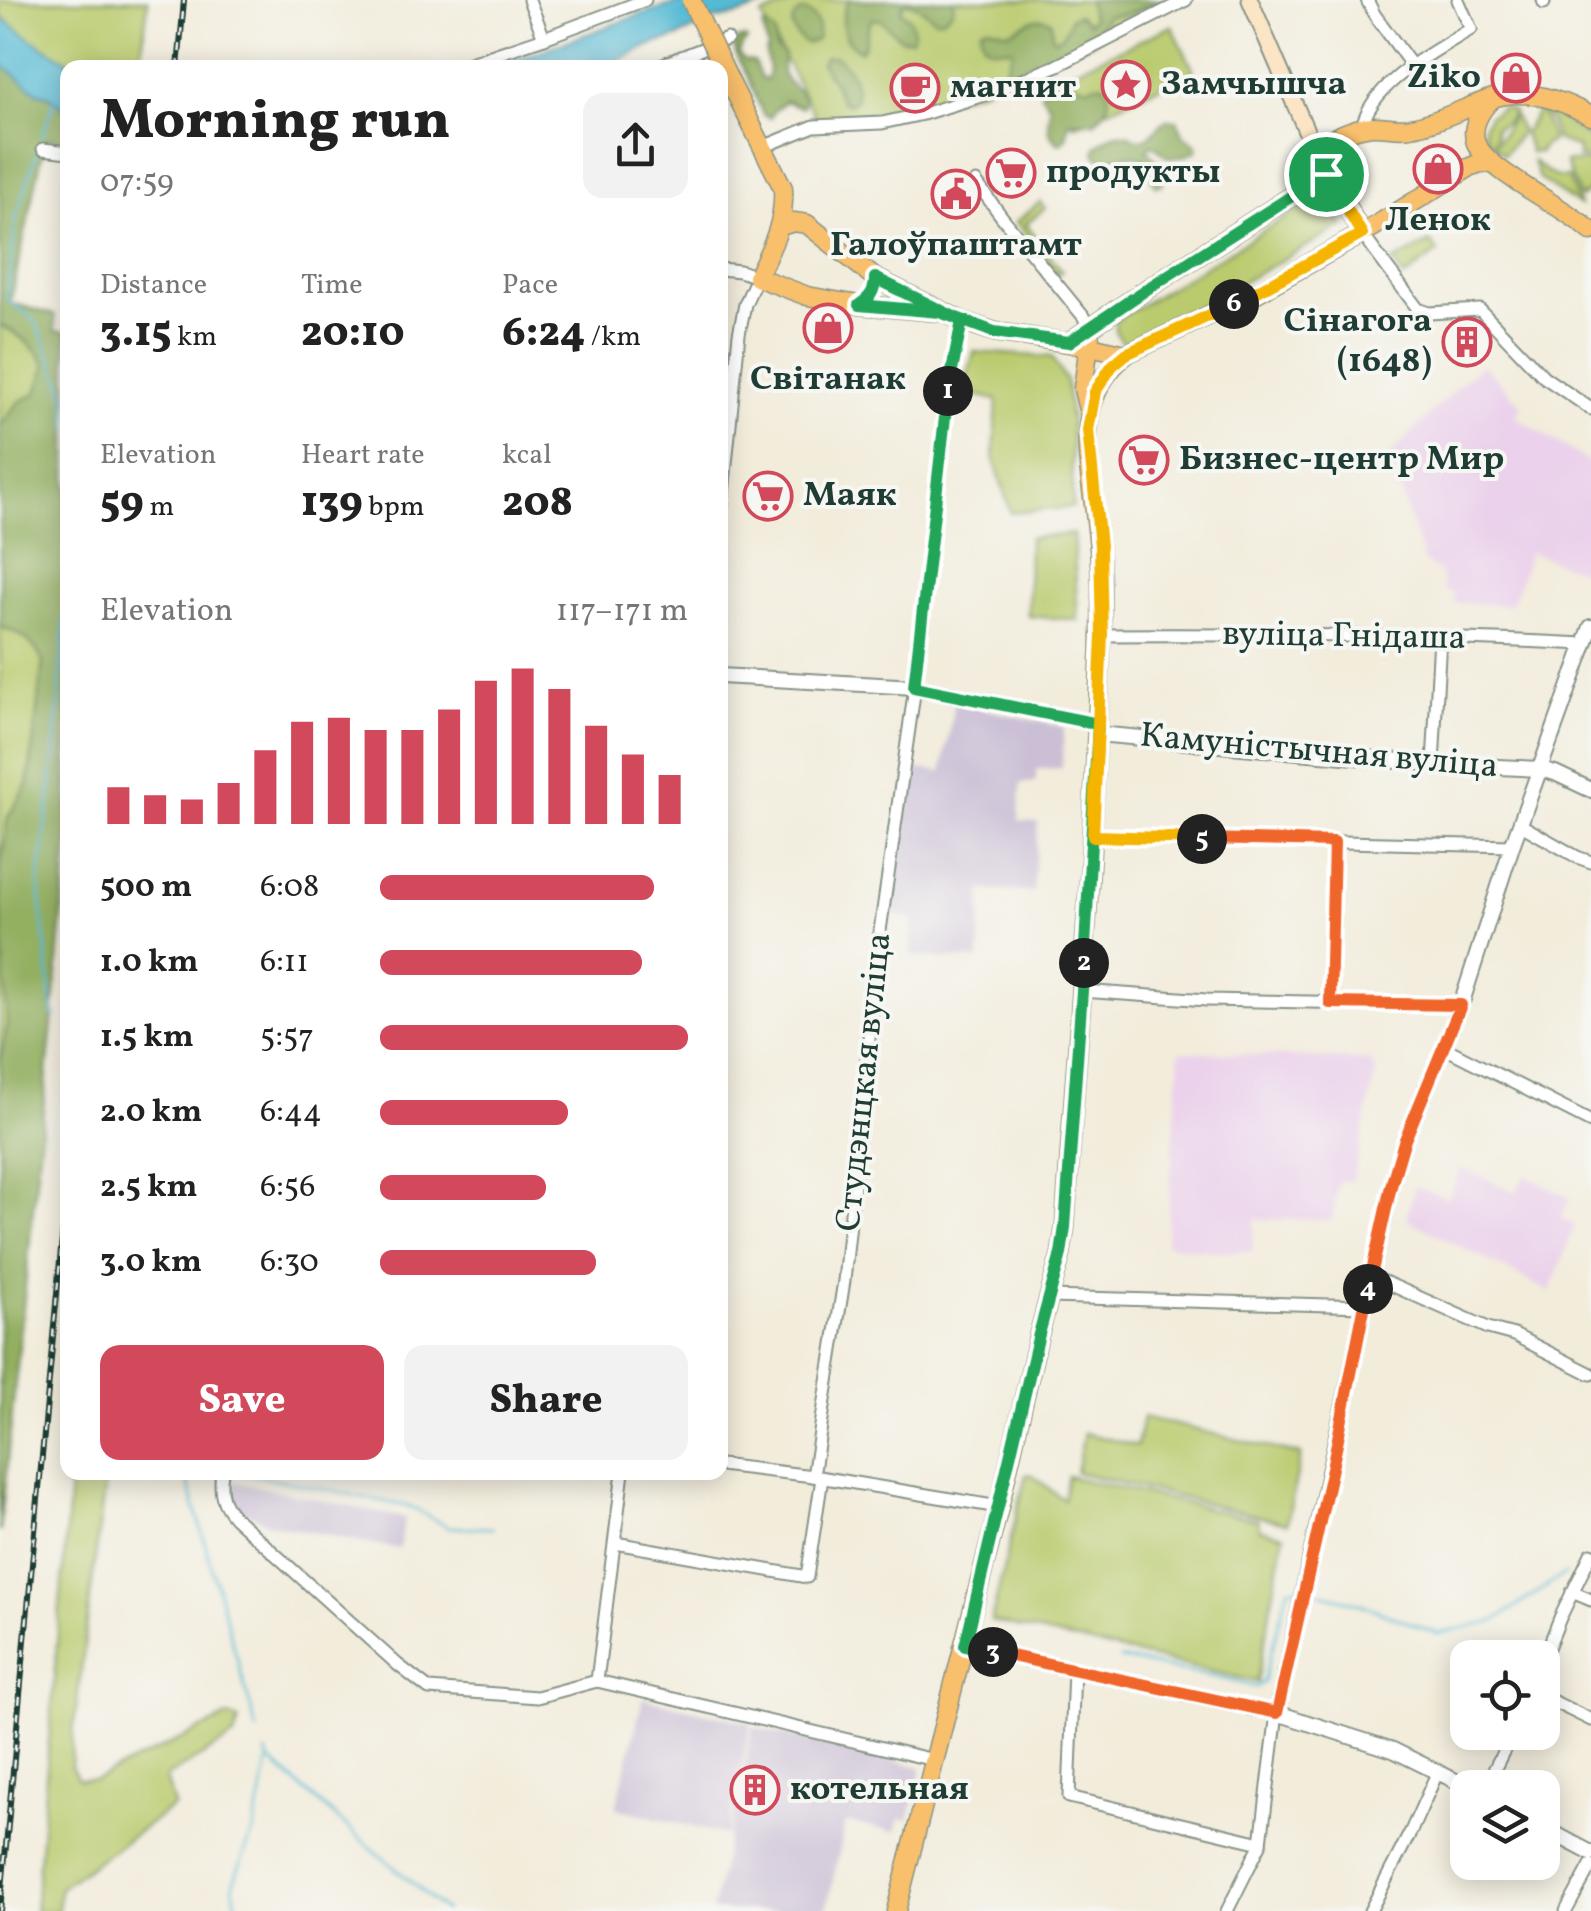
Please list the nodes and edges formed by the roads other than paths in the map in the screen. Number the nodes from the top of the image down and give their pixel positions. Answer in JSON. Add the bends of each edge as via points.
{"nodes":[{"id":1,"x":529,"y":0,"type":"edge"},
{"id":2,"x":645,"y":0,"type":"edge"},
{"id":3,"x":690,"y":0,"type":"edge"},
{"id":4,"x":1186,"y":0,"type":"edge"},
{"id":5,"x":1250,"y":0,"type":"edge"},
{"id":6,"x":1368,"y":0,"type":"edge"},
{"id":7,"x":1458,"y":0,"type":"edge"},
{"id":8,"x":544,"y":38,"type":"junction"},
{"id":9,"x":727,"y":39,"type":"dead end"},
{"id":10,"x":479,"y":60,"type":"edge"},
{"id":11,"x":673,"y":60,"type":"edge"},
{"id":12,"x":719,"y":60,"type":"edge"},
{"id":13,"x":1412,"y":66,"type":"junction"},
{"id":14,"x":728,"y":78,"type":"edge"},
{"id":15,"x":1495,"y":97,"type":"junction"},
{"id":16,"x":1591,"y":116,"type":"edge"},
{"id":17,"x":1362,"y":128,"type":"junction"},
{"id":18,"x":763,"y":147,"type":"junction"},
{"id":19,"x":43,"y":149,"type":"dead end"},
{"id":20,"x":1314,"y":149,"type":"junction"},
{"id":21,"x":60,"y":151,"type":"edge"},
{"id":22,"x":1493,"y":164,"type":"junction"},
{"id":23,"x":1326,"y":174,"type":"junction"},
{"id":24,"x":976,"y":182,"type":"dead end"},
{"id":25,"x":784,"y":188,"type":"junction"},
{"id":26,"x":808,"y":224,"type":"junction"},
{"id":27,"x":781,"y":226,"type":"junction"},
{"id":28,"x":1590,"y":228,"type":"edge"},
{"id":29,"x":1362,"y":234,"type":"junction"},
{"id":30,"x":728,"y":269,"type":"edge"},
{"id":31,"x":757,"y":278,"type":"junction"},
{"id":32,"x":875,"y":278,"type":"junction"},
{"id":33,"x":859,"y":305,"type":"junction"},
{"id":34,"x":1114,"y":311,"type":"junction"},
{"id":35,"x":940,"y":312,"type":"junction"},
{"id":36,"x":962,"y":321,"type":"junction"},
{"id":37,"x":1090,"y":337,"type":"junction"},
{"id":38,"x":1061,"y":341,"type":"junction"},
{"id":39,"x":1123,"y":353,"type":"junction"},
{"id":40,"x":1089,"y":391,"type":"junction"},
{"id":41,"x":1591,"y":409,"type":"edge"},
{"id":42,"x":728,"y":444,"type":"edge"},
{"id":43,"x":1591,"y":626,"type":"edge"},
{"id":44,"x":1102,"y":635,"type":"junction"},
{"id":45,"x":1440,"y":637,"type":"junction"},
{"id":46,"x":1585,"y":644,"type":"junction"},
{"id":47,"x":728,"y":676,"type":"edge"},
{"id":48,"x":914,"y":687,"type":"junction"},
{"id":49,"x":1097,"y":729,"type":"junction"},
{"id":50,"x":1433,"y":764,"type":"junction"},
{"id":51,"x":1540,"y":770,"type":"junction"},
{"id":52,"x":1591,"y":790,"type":"edge"},
{"id":53,"x":1520,"y":825,"type":"junction"},
{"id":54,"x":1093,"y":836,"type":"junction"},
{"id":55,"x":1334,"y":842,"type":"junction"},
{"id":56,"x":1512,"y":846,"type":"junction"},
{"id":57,"x":1591,"y":862,"type":"edge"},
{"id":58,"x":1082,"y":991,"type":"junction"},
{"id":59,"x":1330,"y":1003,"type":"junction"},
{"id":60,"x":1461,"y":1005,"type":"junction"},
{"id":61,"x":1443,"y":1047,"type":"junction"},
{"id":62,"x":1591,"y":1122,"type":"edge"},
{"id":63,"x":1371,"y":1276,"type":"junction"},
{"id":64,"x":1049,"y":1298,"type":"junction"},
{"id":65,"x":1365,"y":1306,"type":"junction"},
{"id":66,"x":1591,"y":1374,"type":"edge"},
{"id":67,"x":728,"y":1467,"type":"edge"},
{"id":68,"x":818,"y":1477,"type":"junction"},
{"id":69,"x":221,"y":1480,"type":"edge"},
{"id":70,"x":622,"y":1480,"type":"edge"},
{"id":71,"x":999,"y":1507,"type":"junction"},
{"id":72,"x":615,"y":1543,"type":"junction"},
{"id":73,"x":1591,"y":1554,"type":"edge"},
{"id":74,"x":1572,"y":1592,"type":"junction"},
{"id":75,"x":1591,"y":1600,"type":"edge"},
{"id":76,"x":1551,"y":1640,"type":"edge"},
{"id":77,"x":965,"y":1646,"type":"junction"},
{"id":78,"x":1074,"y":1670,"type":"junction"},
{"id":79,"x":597,"y":1681,"type":"junction"},
{"id":80,"x":1560,"y":1705,"type":"edge"},
{"id":81,"x":1277,"y":1713,"type":"junction"},
{"id":82,"x":1591,"y":1720,"type":"edge"},
{"id":83,"x":934,"y":1760,"type":"junction"},
{"id":84,"x":1438,"y":1771,"type":"junction"},
{"id":85,"x":1450,"y":1777,"type":"edge"},
{"id":86,"x":1560,"y":1837,"type":"edge"},
{"id":87,"x":1260,"y":1844,"type":"junction"},
{"id":88,"x":1591,"y":1853,"type":"edge"},
{"id":89,"x":1591,"y":1865,"type":"edge"},
{"id":90,"x":896,"y":1911,"type":"edge"},
{"id":91,"x":1227,"y":1911,"type":"edge"},
{"id":92,"x":1370,"y":1911,"type":"edge"},
{"id":93,"x":1566,"y":1911,"type":"edge"}],
"edges":[{"from":1,"to":8,"type":"street"},
{"from":2,"to":8,"type":"street"},
{"from":3,"to":12,"type":"main road","bridge":true},
{"from":4,"to":18,"type":"street","via":[[984,95],[882,123],[814,126]]},
{"from":5,"to":20,"type":"main road"},
{"from":6,"to":13,"type":"street"},
{"from":7,"to":13,"type":"street","via":[[1471,29]]},
{"from":8,"to":10,"type":"street"},
{"from":9,"to":11,"type":"street"},
{"from":13,"to":17,"type":"street","via":[[1372,101]]},
{"from":14,"to":18,"type":"main road","bridge":true},
{"from":15,"to":16,"type":"main road","via":[[1551,98]]},
{"from":15,"to":17,"type":"main road","via":[[1413,127]]},
{"from":15,"to":22,"type":"main road","via":[[1474,128],[1477,146]]},
{"from":17,"to":20,"type":"main road"},
{"from":18,"to":25,"type":"main road"},
{"from":19,"to":21,"type":"street"},
{"from":20,"to":23,"type":"main road"},
{"from":22,"to":28,"type":"main road"},
{"from":22,"to":29,"type":"main road","via":[[1470,167]]},
{"from":23,"to":29,"type":"main road"},
{"from":23,"to":34,"type":"main road"},
{"from":24,"to":37,"type":"street","via":[[1083,316]]},
{"from":25,"to":26,"type":"main road"},
{"from":25,"to":27,"type":"main road"},
{"from":26,"to":27,"type":"main road"},
{"from":26,"to":32,"type":"main road"},
{"from":27,"to":31,"type":"main road"},
{"from":29,"to":39,"type":"main road","via":[[1250,296]]},
{"from":29,"to":41,"type":"street","via":[[1418,309],[1480,310],[1544,377]]},
{"from":30,"to":31,"type":"street"},
{"from":31,"to":33,"type":"main road"},
{"from":31,"to":42,"type":"street","via":[[739,334]]},
{"from":32,"to":33,"type":"main road","via":[[872,294]]},
{"from":32,"to":35,"type":"main road"},
{"from":33,"to":35,"type":"main road"},
{"from":34,"to":37,"type":"main road"},
{"from":34,"to":39,"type":"main road","via":[[1108,332]]},
{"from":35,"to":36,"type":"main road"},
{"from":36,"to":38,"type":"main road"},
{"from":36,"to":48,"type":"street","name":"Студэнцкая вуліца"},
{"from":37,"to":38,"type":"main road"},
{"from":37,"to":39,"type":"main road"},
{"from":37,"to":40,"type":"main road","via":[[1097,370]]},
{"from":38,"to":40,"type":"main road"},
{"from":39,"to":40,"type":"main road"},
{"from":40,"to":44,"type":"main road"},
{"from":43,"to":46,"type":"street"},
{"from":44,"to":45,"type":"street","name":"вуліца Гнідаша"},
{"from":44,"to":49,"type":"main road"},
{"from":45,"to":46,"type":"street","name":"вуліца Гнідаша"},
{"from":45,"to":50,"type":"street"},
{"from":46,"to":51,"type":"street"},
{"from":47,"to":48,"type":"street","name":"Камуністычная вуліца"},
{"from":48,"to":49,"type":"street","name":"Камуністычная вуліца"},
{"from":48,"to":68,"type":"street","name":"Студэнцкая вуліца"},
{"from":49,"to":50,"type":"street","name":"Камуністычная вуліца"},
{"from":49,"to":54,"type":"main road"},
{"from":50,"to":51,"type":"street","name":"Камуністычная вуліца"},
{"from":51,"to":52,"type":"street","name":"Камуністычная вуліца"},
{"from":51,"to":53,"type":"street"},
{"from":53,"to":56,"type":"street"},
{"from":53,"to":57,"type":"street"},
{"from":54,"to":55,"type":"street"},
{"from":54,"to":58,"type":"main road"},
{"from":55,"to":56,"type":"street"},
{"from":55,"to":59,"type":"street"},
{"from":56,"to":60,"type":"street"},
{"from":58,"to":59,"type":"street"},
{"from":58,"to":64,"type":"main road","via":[[1065,1227]]},
{"from":59,"to":60,"type":"street"},
{"from":60,"to":61,"type":"street"},
{"from":61,"to":62,"type":"street"},
{"from":61,"to":63,"type":"street","via":[[1404,1142]]},
{"from":63,"to":65,"type":"street"},
{"from":63,"to":66,"type":"street","via":[[1514,1334]]},
{"from":64,"to":65,"type":"street"},
{"from":64,"to":71,"type":"main road"},
{"from":65,"to":81,"type":"street"},
{"from":67,"to":68,"type":"street"},
{"from":68,"to":71,"type":"street"},
{"from":68,"to":72,"type":"street","name":"Студэнцкая вуліца","via":[[807,1577]]},
{"from":69,"to":79,"type":"street","via":[[224,1507],[429,1690],[538,1697]]},
{"from":70,"to":72,"type":"street"},
{"from":71,"to":77,"type":"main road"},
{"from":72,"to":79,"type":"street"},
{"from":73,"to":74,"type":"street"},
{"from":74,"to":75,"type":"street"},
{"from":74,"to":76,"type":"street"},
{"from":77,"to":78,"type":"street"},
{"from":77,"to":83,"type":"main road"},
{"from":78,"to":81,"type":"street"},
{"from":78,"to":87,"type":"street","via":[[1069,1797]]},
{"from":79,"to":83,"type":"street"},
{"from":80,"to":82,"type":"street"},
{"from":81,"to":84,"type":"street"},
{"from":81,"to":87,"type":"street"},
{"from":83,"to":90,"type":"main road"},
{"from":84,"to":85,"type":"street"},
{"from":84,"to":92,"type":"street"},
{"from":86,"to":88,"type":"street"},
{"from":87,"to":91,"type":"street"},
{"from":89,"to":93,"type":"street"}]}
